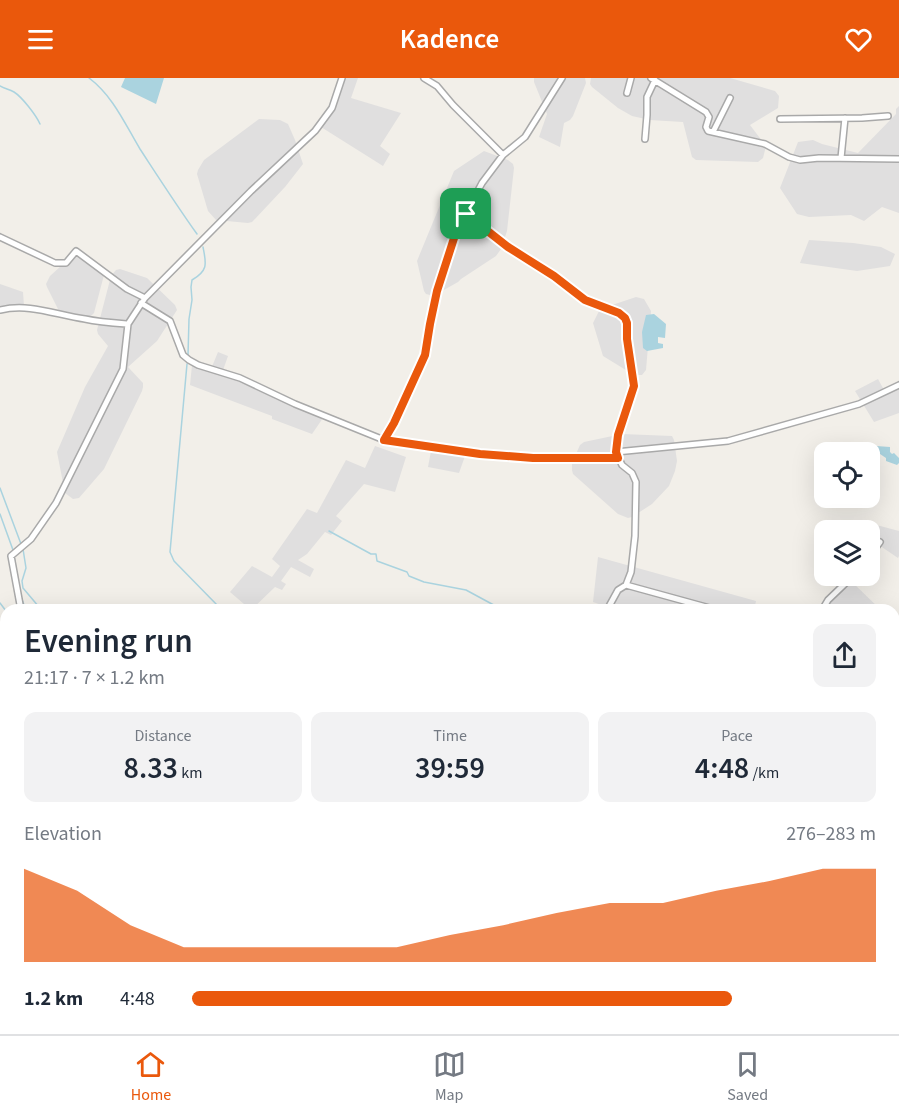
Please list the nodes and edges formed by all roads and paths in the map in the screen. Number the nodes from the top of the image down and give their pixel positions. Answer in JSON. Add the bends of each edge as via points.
{"nodes":[{"id":1,"x":342,"y":78,"type":"edge"},
{"id":2,"x":424,"y":78,"type":"edge"},
{"id":3,"x":562,"y":78,"type":"edge"},
{"id":4,"x":631,"y":78,"type":"edge"},
{"id":5,"x":653,"y":79,"type":"edge"},
{"id":6,"x":627,"y":93,"type":"dead end"},
{"id":7,"x":730,"y":98,"type":"dead end"},
{"id":8,"x":888,"y":116,"type":"dead end"},
{"id":9,"x":845,"y":118,"type":"junction"},
{"id":10,"x":780,"y":119,"type":"dead end"},
{"id":11,"x":713,"y":132,"type":"junction"},
{"id":12,"x":645,"y":139,"type":"dead end"},
{"id":13,"x":503,"y":155,"type":"junction"},
{"id":14,"x":841,"y":158,"type":"junction"},
{"id":15,"x":899,"y":159,"type":"edge"},
{"id":16,"x":466,"y":214,"type":"junction"},
{"id":17,"x":0,"y":237,"type":"edge"},
{"id":18,"x":143,"y":301,"type":"junction"},
{"id":19,"x":0,"y":310,"type":"edge"},
{"id":20,"x":128,"y":324,"type":"junction"},
{"id":21,"x":899,"y":385,"type":"edge"},
{"id":22,"x":384,"y":440,"type":"junction"},
{"id":23,"x":617,"y":455,"type":"junction"},
{"id":24,"x":626,"y":585,"type":"junction"},
{"id":25,"x":843,"y":586,"type":"edge"},
{"id":26,"x":20,"y":604,"type":"edge"},
{"id":27,"x":610,"y":604,"type":"edge"},
{"id":28,"x":695,"y":604,"type":"edge"},
{"id":29,"x":826,"y":604,"type":"edge"}],
"edges":[{"from":1,"to":18,"type":"street","via":[[332,108],[315,130]]},
{"from":2,"to":13,"type":"street","via":[[437,86]]},
{"from":3,"to":13,"type":"street","via":[[525,137]]},
{"from":4,"to":6,"type":"street"},
{"from":5,"to":11,"type":"street","via":[[706,112],[706,129]]},
{"from":5,"to":12,"type":"street","via":[[647,98]]},
{"from":7,"to":11,"type":"street"},
{"from":8,"to":9,"type":"street"},
{"from":9,"to":10,"type":"street"},
{"from":9,"to":14,"type":"street"},
{"from":11,"to":14,"type":"street","via":[[765,144],[789,157]]},
{"from":13,"to":16,"type":"street"},
{"from":14,"to":15,"type":"street"},
{"from":16,"to":22,"type":"street","via":[[456,232],[437,291],[425,355]]},
{"from":16,"to":23,"type":"street","via":[[585,300],[625,318],[634,386],[618,435]]},
{"from":17,"to":18,"type":"street","via":[[55,263],[66,263],[76,251]]},
{"from":18,"to":20,"type":"street"},
{"from":18,"to":22,"type":"street","via":[[170,321],[183,355],[189,360]]},
{"from":19,"to":20,"type":"street","via":[[38,308]]},
{"from":20,"to":26,"type":"street","via":[[123,369],[56,503],[31,539],[11,556]]},
{"from":21,"to":23,"type":"street","via":[[859,404],[728,441]]},
{"from":22,"to":23,"type":"street","via":[[533,458]]},
{"from":23,"to":24,"type":"street","via":[[636,482],[635,536]]},
{"from":24,"to":27,"type":"street"},
{"from":24,"to":28,"type":"street"},
{"from":25,"to":29,"type":"street"}]}
